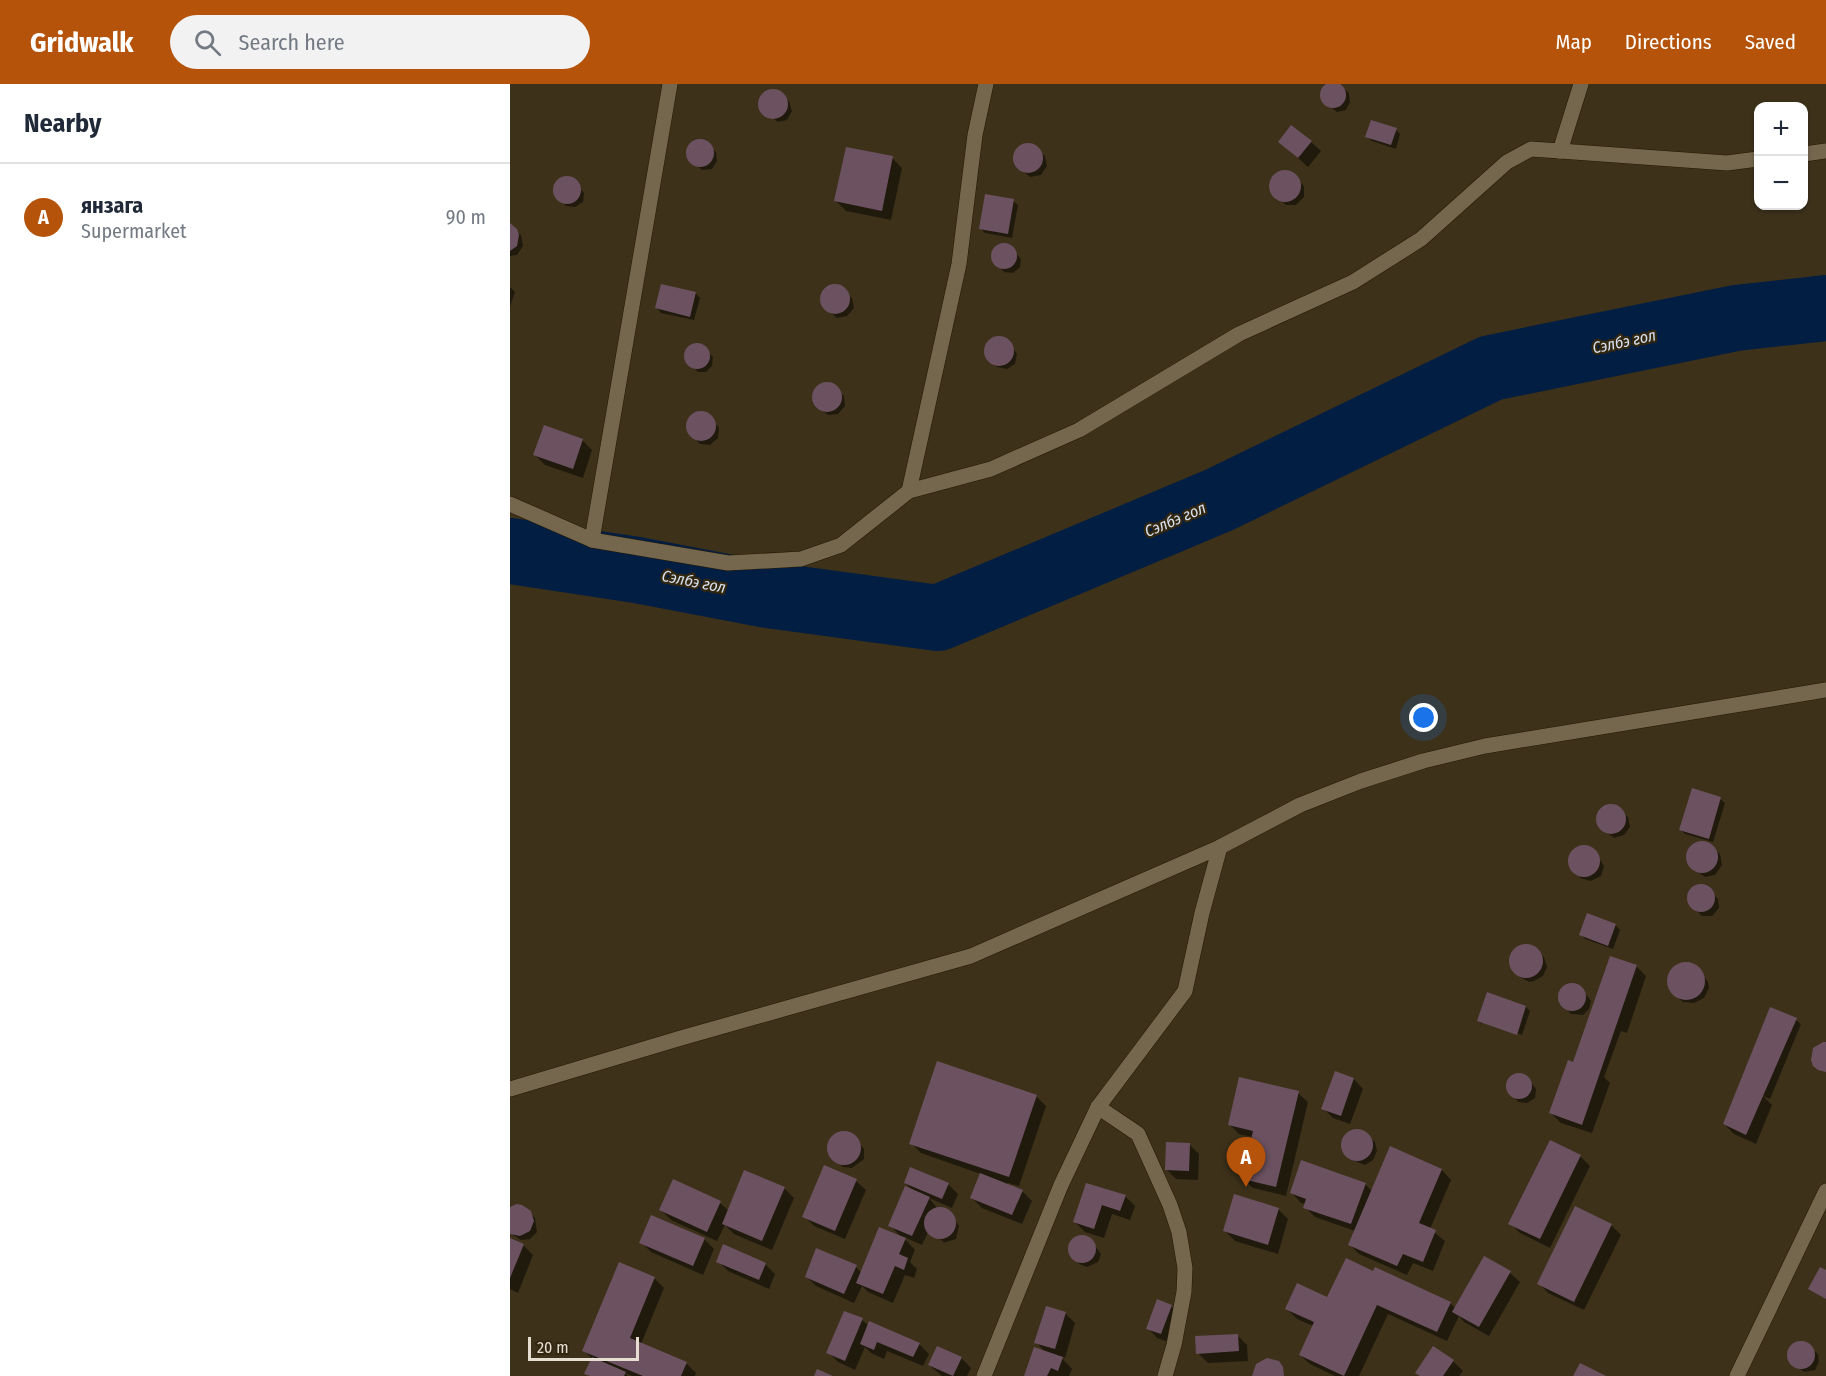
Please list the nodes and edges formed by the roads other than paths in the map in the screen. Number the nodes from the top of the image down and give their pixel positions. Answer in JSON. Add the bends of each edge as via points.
{"nodes":[{"id":1,"x":670,"y":84,"type":"edge"},
{"id":2,"x":986,"y":84,"type":"edge"},
{"id":3,"x":1581,"y":84,"type":"edge"},
{"id":4,"x":1560,"y":150,"type":"junction"},
{"id":5,"x":1826,"y":151,"type":"edge"},
{"id":6,"x":1808,"y":153,"type":"edge"},
{"id":7,"x":1754,"y":160,"type":"edge"},
{"id":8,"x":909,"y":491,"type":"junction"},
{"id":9,"x":510,"y":504,"type":"edge"},
{"id":10,"x":592,"y":540,"type":"junction"},
{"id":11,"x":1826,"y":690,"type":"edge"},
{"id":12,"x":1220,"y":847,"type":"junction"},
{"id":13,"x":510,"y":1089,"type":"edge"},
{"id":14,"x":1098,"y":1107,"type":"junction"},
{"id":15,"x":1826,"y":1191,"type":"edge"},
{"id":16,"x":984,"y":1376,"type":"edge"},
{"id":17,"x":1165,"y":1376,"type":"edge"},
{"id":18,"x":1737,"y":1376,"type":"edge"}],
"edges":[{"from":1,"to":10,"type":"street"},
{"from":2,"to":8,"type":"street","via":[[975,135],[959,264]]},
{"from":3,"to":4,"type":"street"},
{"from":4,"to":7,"type":"street","via":[[1727,163]]},
{"from":4,"to":8,"type":"street","via":[[1531,149],[1507,162],[1421,239],[1353,282],[1239,334],[1079,430],[991,470]]},
{"from":5,"to":6,"type":"street"},
{"from":8,"to":10,"type":"street","via":[[841,545],[801,558],[728,563]]},
{"from":9,"to":10,"type":"street"},
{"from":11,"to":12,"type":"street","via":[[1485,746],[1423,761],[1300,805]]},
{"from":12,"to":13,"type":"street","via":[[972,956]]},
{"from":12,"to":14,"type":"street","via":[[1185,991]]},
{"from":14,"to":16,"type":"street","via":[[1061,1185]]},
{"from":14,"to":17,"type":"street","via":[[1138,1134],[1179,1232],[1184,1292]]},
{"from":15,"to":18,"type":"street"}]}
